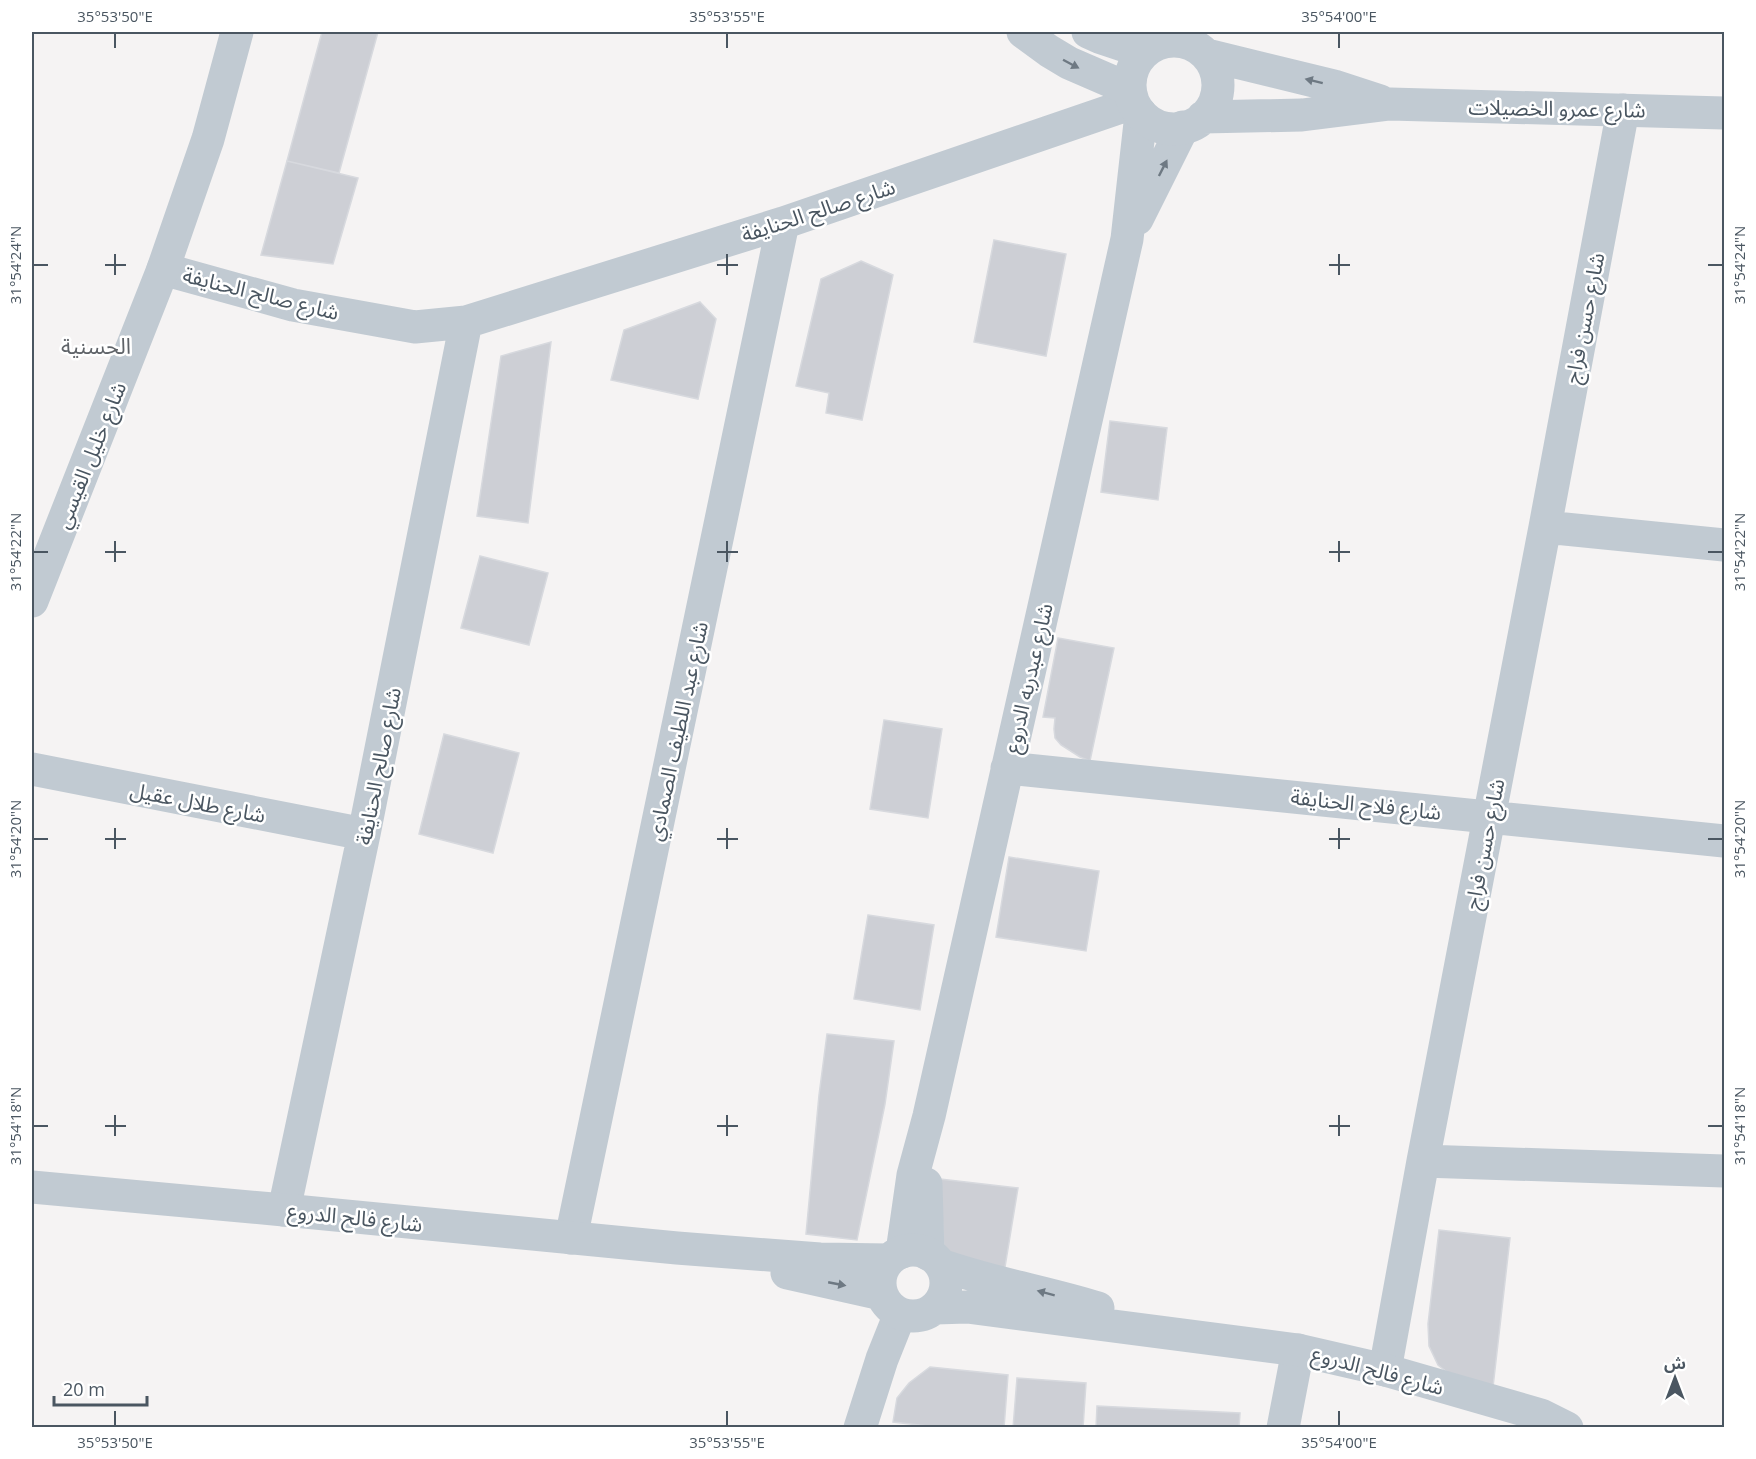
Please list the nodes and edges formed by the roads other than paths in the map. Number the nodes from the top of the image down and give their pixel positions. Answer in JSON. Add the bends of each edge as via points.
{"nodes":[{"id":1,"x":237,"y":32,"type":"edge"},
{"id":2,"x":256,"y":32,"type":"edge"},
{"id":3,"x":1023,"y":32,"type":"edge"},
{"id":4,"x":1088,"y":32,"type":"edge"},
{"id":5,"x":1192,"y":43,"type":"edge"},
{"id":6,"x":1144,"y":52,"type":"junction"},
{"id":7,"x":1135,"y":102,"type":"junction"},
{"id":8,"x":1390,"y":104,"type":"junction"},
{"id":9,"x":1623,"y":110,"type":"junction"},
{"id":10,"x":1725,"y":113,"type":"edge"},
{"id":11,"x":1193,"y":122,"type":"junction"},
{"id":12,"x":208,"y":139,"type":"junction"},
{"id":13,"x":783,"y":223,"type":"junction"},
{"id":14,"x":1127,"y":239,"type":"junction"},
{"id":15,"x":163,"y":269,"type":"junction"},
{"id":16,"x":466,"y":322,"type":"junction"},
{"id":17,"x":1545,"y":527,"type":"junction"},
{"id":18,"x":1725,"y":545,"type":"edge"},
{"id":19,"x":32,"y":602,"type":"edge"},
{"id":20,"x":1007,"y":768,"type":"junction"},
{"id":21,"x":32,"y":769,"type":"edge"},
{"id":22,"x":1490,"y":817,"type":"junction"},
{"id":23,"x":364,"y":834,"type":"junction"},
{"id":24,"x":1725,"y":841,"type":"edge"},
{"id":25,"x":1423,"y":1161,"type":"junction"},
{"id":26,"x":1725,"y":1171,"type":"edge"},
{"id":27,"x":32,"y":1188,"type":"edge"},
{"id":28,"x":284,"y":1210,"type":"junction"},
{"id":29,"x":571,"y":1238,"type":"junction"},
{"id":30,"x":677,"y":1248,"type":"junction"},
{"id":31,"x":915,"y":1258,"type":"junction"},
{"id":32,"x":891,"y":1304,"type":"junction"},
{"id":33,"x":935,"y":1308,"type":"junction"},
{"id":34,"x":1183,"y":1334,"type":"junction"},
{"id":35,"x":1298,"y":1350,"type":"junction"},
{"id":36,"x":1385,"y":1370,"type":"junction"},
{"id":37,"x":860,"y":1428,"type":"edge"},
{"id":38,"x":1283,"y":1428,"type":"edge"},
{"id":39,"x":1568,"y":1428,"type":"edge"}],
"edges":[{"from":1,"to":12,"type":"street","name":"شارع خليل القيسي"},
{"from":2,"to":12,"type":"street","name":"شارع خليل القيسي"},
{"from":3,"to":7,"type":"street","one_way":true},
{"from":4,"to":6,"type":"street"},
{"from":5,"to":6,"type":"street","via":[[1169,41]]},
{"from":8,"to":5,"type":"street","name":"شارع عمرو الخصيلات","one_way":true},
{"from":5,"to":11,"type":"street","via":[[1215,67],[1218,80],[1212,106]]},
{"from":6,"to":7,"type":"street","via":[[1130,75]]},
{"from":7,"to":11,"type":"street","via":[[1152,123],[1165,128],[1178,129]]},
{"from":7,"to":13,"type":"street","name":"شارع صالح الحنايفة"},
{"from":7,"to":14,"type":"street","name":"شارع عبدربه الدروع"},
{"from":8,"to":9,"type":"street","name":"شارع عمرو الخصيلات"},
{"from":8,"to":11,"type":"street","name":"شارع عمرو الخصيلات"},
{"from":9,"to":10,"type":"street","name":"شارع عمرو الخصيلات"},
{"from":9,"to":17,"type":"street","name":"شارع حسن فراج"},
{"from":14,"to":11,"type":"street","name":"شارع عبدربه الدروع","one_way":true},
{"from":12,"to":15,"type":"street","name":"شارع خليل القيسي"},
{"from":13,"to":16,"type":"street","name":"شارع صالح الحنايفة"},
{"from":13,"to":29,"type":"street","name":"شارع عبد اللطيف الصمادي"},
{"from":14,"to":20,"type":"street","name":"شارع عبدربه الدروع"},
{"from":15,"to":16,"type":"street","name":"شارع صالح الحنايفة","via":[[293,305],[415,327]]},
{"from":15,"to":19,"type":"street","name":"شارع خليل القيسي"},
{"from":16,"to":23,"type":"street","name":"شارع صالح الحنايفة"},
{"from":17,"to":18,"type":"street"},
{"from":17,"to":22,"type":"street","name":"شارع حسن فراج"},
{"from":20,"to":22,"type":"street","name":"شارع فلاح الحنايفة"},
{"from":20,"to":31,"type":"street","name":"شارع عبدربه الدروع","via":[[929,1116]]},
{"from":21,"to":23,"type":"street","name":"شارع طلال عقيل"},
{"from":22,"to":24,"type":"street","name":"شارع فلاح الحنايفة"},
{"from":22,"to":25,"type":"street","name":"شارع حسن فراج"},
{"from":23,"to":28,"type":"street","name":"شارع صالح الحنايفة"},
{"from":25,"to":26,"type":"street"},
{"from":25,"to":36,"type":"street","name":"شارع حسن فراج"},
{"from":27,"to":28,"type":"street","name":"شارع فالح الدروع"},
{"from":28,"to":29,"type":"street","name":"شارع فالح الدروع"},
{"from":29,"to":30,"type":"street","name":"شارع فالح الدروع"},
{"from":30,"to":31,"type":"street","name":"شارع فالح الدروع","via":[[820,1259]]},
{"from":30,"to":32,"type":"street","name":"شارع فالح الدروع","one_way":true},
{"from":31,"to":32,"type":"street","via":[[880,1276]]},
{"from":31,"to":33,"type":"street","via":[[945,1276],[946,1288]]},
{"from":34,"to":31,"type":"street","name":"شارع فالح الدروع","one_way":true},
{"from":32,"to":33,"type":"street","via":[[909,1317]]},
{"from":32,"to":37,"type":"street","via":[[882,1359]]},
{"from":33,"to":34,"type":"street","name":"شارع فالح الدروع","via":[[967,1307]]},
{"from":34,"to":35,"type":"street","name":"شارع فالح الدروع"},
{"from":35,"to":36,"type":"street","name":"شارع فالح الدروع"},
{"from":35,"to":38,"type":"street"},
{"from":36,"to":39,"type":"street","name":"شارع فالح الدروع","via":[[1541,1415]]}]}
